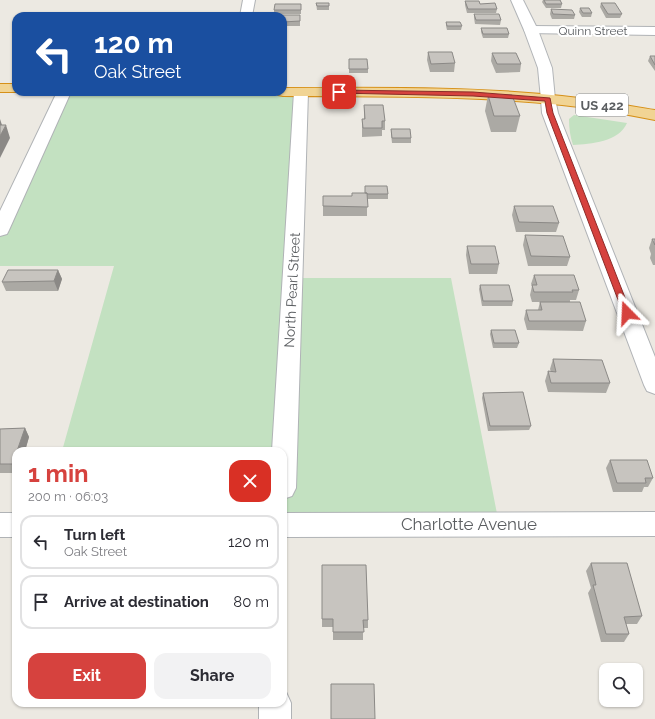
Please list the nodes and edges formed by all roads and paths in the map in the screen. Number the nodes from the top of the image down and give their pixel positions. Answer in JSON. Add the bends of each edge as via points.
{"nodes":[{"id":1,"x":249,"y":0,"type":"edge"},
{"id":2,"x":517,"y":0,"type":"edge"},
{"id":3,"x":247,"y":12,"type":"edge"},
{"id":4,"x":531,"y":30,"type":"junction"},
{"id":5,"x":655,"y":31,"type":"edge"},
{"id":6,"x":0,"y":88,"type":"edge"},
{"id":7,"x":12,"y":88,"type":"edge"},
{"id":8,"x":292,"y":92,"type":"edge"},
{"id":9,"x":62,"y":96,"type":"edge"},
{"id":10,"x":548,"y":99,"type":"junction"},
{"id":11,"x":655,"y":115,"type":"edge"},
{"id":12,"x":0,"y":230,"type":"edge"},
{"id":13,"x":655,"y":385,"type":"edge"},
{"id":14,"x":284,"y":447,"type":"edge"},
{"id":15,"x":655,"y":524,"type":"edge"},
{"id":16,"x":0,"y":525,"type":"edge"},
{"id":17,"x":12,"y":525,"type":"edge"},
{"id":18,"x":287,"y":525,"type":"edge"},
{"id":19,"x":275,"y":707,"type":"edge"},
{"id":20,"x":275,"y":719,"type":"edge"}],
"edges":[{"from":1,"to":3,"type":"street"},
{"from":2,"to":4,"type":"street"},
{"from":4,"to":5,"type":"street","name":"Quinn Street"},
{"from":4,"to":10,"type":"street","via":[[545,68]]},
{"from":6,"to":7,"type":"highway"},
{"from":8,"to":10,"type":"highway","number":"US 422","via":[[451,93]]},
{"from":8,"to":14,"type":"street","name":"North Pearl Street"},
{"from":9,"to":12,"type":"street"},
{"from":10,"to":11,"type":"highway","number":"US 422","via":[[603,105]]},
{"from":10,"to":13,"type":"street","via":[[550,113]]},
{"from":15,"to":18,"type":"street","name":"Charlotte Avenue"},
{"from":16,"to":17,"type":"street"},
{"from":19,"to":20,"type":"street"}]}
